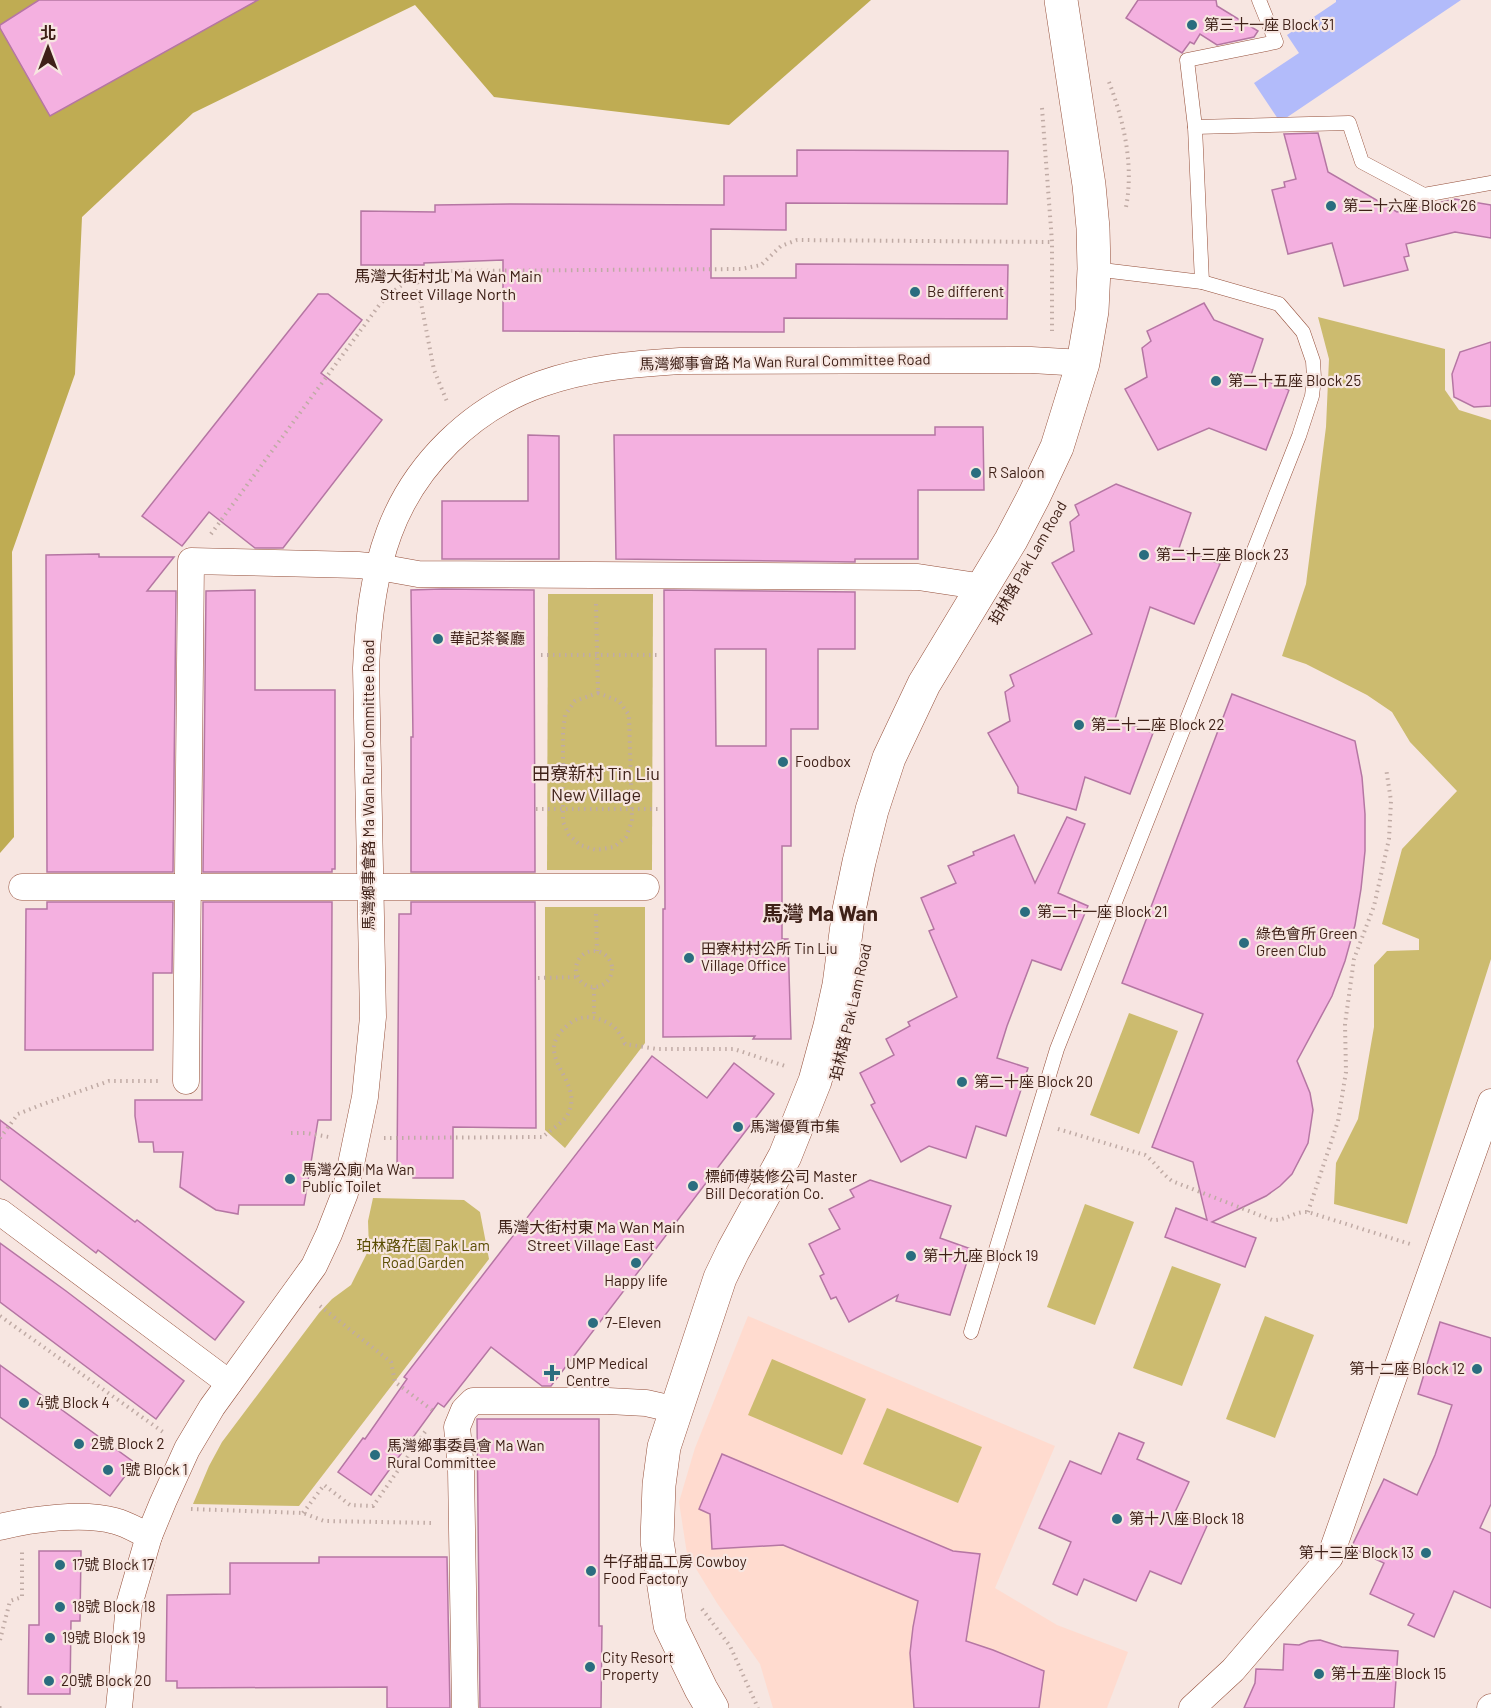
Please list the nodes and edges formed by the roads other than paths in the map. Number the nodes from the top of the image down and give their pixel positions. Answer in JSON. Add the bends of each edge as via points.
{"nodes":[{"id":1,"x":1061,"y":0,"type":"edge"},
{"id":2,"x":1259,"y":0,"type":"edge"},
{"id":3,"x":1195,"y":127,"type":"junction"},
{"id":4,"x":1491,"y":183,"type":"edge"},
{"id":5,"x":1094,"y":269,"type":"junction"},
{"id":6,"x":1202,"y":282,"type":"junction"},
{"id":7,"x":1083,"y":363,"type":"junction"},
{"id":8,"x":379,"y":567,"type":"junction"},
{"id":9,"x":984,"y":587,"type":"junction"},
{"id":10,"x":22,"y":887,"type":"dead end"},
{"id":11,"x":187,"y":887,"type":"junction"},
{"id":12,"x":646,"y":887,"type":"dead end"},
{"id":13,"x":369,"y":888,"type":"junction"},
{"id":14,"x":186,"y":1081,"type":"road end"},
{"id":15,"x":1491,"y":1102,"type":"edge"},
{"id":16,"x":0,"y":1212,"type":"edge"},
{"id":17,"x":971,"y":1332,"type":"dead end"},
{"id":18,"x":229,"y":1383,"type":"junction"},
{"id":19,"x":677,"y":1410,"type":"junction"},
{"id":20,"x":10,"y":1525,"type":"edge"},
{"id":21,"x":149,"y":1536,"type":"junction"},
{"id":22,"x":119,"y":1708,"type":"edge"},
{"id":23,"x":465,"y":1708,"type":"edge"},
{"id":24,"x":712,"y":1708,"type":"edge"},
{"id":25,"x":1192,"y":1708,"type":"edge"}],
"edges":[{"from":1,"to":5,"type":"street","name":"珀林路 Pak Lam Road","via":[[1089,185]]},
{"from":2,"to":3,"type":"lane","via":[[1276,42],[1187,60]]},
{"from":3,"to":4,"type":"lane","via":[[1349,123],[1362,162],[1424,195]]},
{"from":3,"to":6,"type":"lane"},
{"from":5,"to":6,"type":"lane"},
{"from":5,"to":7,"type":"street","name":"珀林路 Pak Lam Road"},
{"from":6,"to":17,"type":"lane","via":[[1279,304],[1292,317],[1309,345],[1314,378],[1312,396],[1057,1049]]},
{"from":7,"to":8,"type":"street","name":"馬灣鄉事會路 Ma Wan Rural Committee Road","via":[[680,361],[570,375],[503,401],[446,444],[406,499]]},
{"from":7,"to":9,"type":"street","name":"珀林路 Pak Lam Road","via":[[1057,447]]},
{"from":8,"to":9,"type":"street","via":[[418,574],[918,577]]},
{"from":8,"to":11,"type":"street","via":[[191,561]]},
{"from":8,"to":13,"type":"street","name":"馬灣鄉事會路 Ma Wan Rural Committee Road","via":[[366,668]]},
{"from":9,"to":19,"type":"street","name":"珀林路 Pak Lam Road","via":[[924,684],[889,758],[859,862],[839,985],[815,1081],[785,1156],[720,1278]]},
{"from":10,"to":11,"type":"street"},
{"from":11,"to":13,"type":"street"},
{"from":11,"to":14,"type":"street"},
{"from":12,"to":13,"type":"street"},
{"from":13,"to":18,"type":"street","name":"馬灣鄉事會路 Ma Wan Rural Committee Road","via":[[373,1017],[365,1097],[345,1193],[314,1266]]},
{"from":15,"to":25,"type":"street","via":[[1330,1557],[1233,1670]]},
{"from":16,"to":18,"type":"street"},
{"from":18,"to":21,"type":"street","name":"馬灣鄉事會路 Ma Wan Rural Committee Road","via":[[187,1449]]},
{"from":19,"to":23,"type":"street","via":[[646,1403],[473,1401],[447,1420],[461,1469]]},
{"from":19,"to":24,"type":"street","name":"珀林路 Pak Lam Road","via":[[664,1447],[657,1541],[670,1625]]},
{"from":20,"to":21,"type":"street","via":[[96,1517]]},
{"from":21,"to":22,"type":"street","name":"馬灣鄉事會路 Ma Wan Rural Committee Road","via":[[129,1605]]}]}
